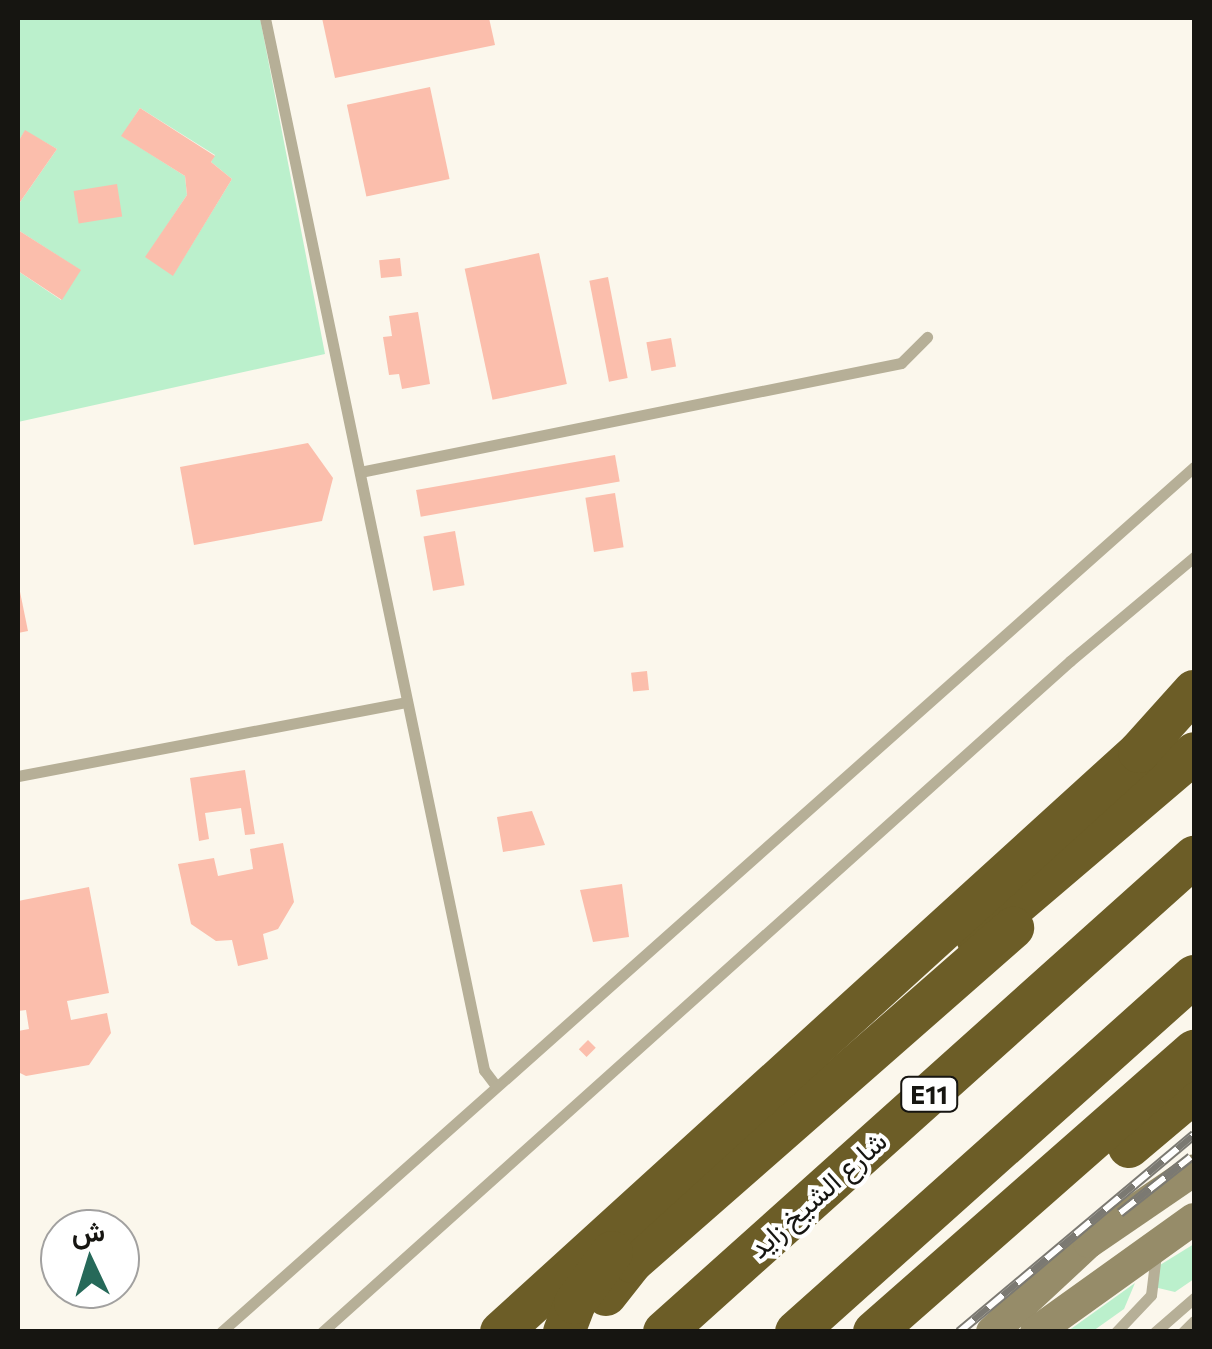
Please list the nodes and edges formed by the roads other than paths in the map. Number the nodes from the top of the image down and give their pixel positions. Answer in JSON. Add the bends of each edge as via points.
{"nodes":[{"id":1,"x":265,"y":18,"type":"edge"},
{"id":2,"x":927,"y":337,"type":"dead end"},
{"id":3,"x":1194,"y":467,"type":"edge"},
{"id":4,"x":360,"y":472,"type":"junction"},
{"id":5,"x":1194,"y":557,"type":"edge"},
{"id":6,"x":1194,"y":691,"type":"edge"},
{"id":7,"x":408,"y":702,"type":"junction"},
{"id":8,"x":1194,"y":710,"type":"edge"},
{"id":9,"x":1194,"y":742,"type":"edge"},
{"id":10,"x":1194,"y":753,"type":"edge"},
{"id":11,"x":1148,"y":769,"type":"junction"},
{"id":12,"x":18,"y":776,"type":"edge"},
{"id":13,"x":1194,"y":857,"type":"edge"},
{"id":14,"x":1194,"y":976,"type":"edge"},
{"id":15,"x":1194,"y":1051,"type":"edge"},
{"id":16,"x":496,"y":1086,"type":"junction"},
{"id":17,"x":1194,"y":1092,"type":"edge"},
{"id":18,"x":789,"y":1109,"type":"junction"},
{"id":19,"x":1194,"y":1170,"type":"edge"},
{"id":20,"x":1194,"y":1202,"type":"edge"},
{"id":21,"x":1194,"y":1219,"type":"edge"},
{"id":22,"x":1156,"y":1242,"type":"junction"},
{"id":23,"x":1194,"y":1298,"type":"edge"},
{"id":24,"x":1074,"y":1301,"type":"junction"},
{"id":25,"x":1194,"y":1322,"type":"edge"},
{"id":26,"x":221,"y":1332,"type":"edge"},
{"id":27,"x":322,"y":1332,"type":"edge"},
{"id":28,"x":501,"y":1332,"type":"edge"},
{"id":29,"x":564,"y":1332,"type":"edge"},
{"id":30,"x":589,"y":1332,"type":"edge"},
{"id":31,"x":664,"y":1332,"type":"edge"},
{"id":32,"x":796,"y":1332,"type":"edge"},
{"id":33,"x":874,"y":1332,"type":"edge"},
{"id":34,"x":911,"y":1332,"type":"edge"},
{"id":35,"x":992,"y":1332,"type":"edge"},
{"id":36,"x":1036,"y":1332,"type":"edge"},
{"id":37,"x":1116,"y":1332,"type":"edge"},
{"id":38,"x":1155,"y":1332,"type":"edge"},
{"id":39,"x":1183,"y":1332,"type":"edge"}],
"edges":[{"from":1,"to":4,"type":"lane"},
{"from":2,"to":4,"type":"lane","via":[[901,363]]},
{"from":3,"to":16,"type":"lane"},
{"from":4,"to":7,"type":"lane"},
{"from":5,"to":27,"type":"lane","via":[[1057,672]]},
{"from":6,"to":11,"type":"highway"},
{"from":7,"to":12,"type":"lane"},
{"from":7,"to":16,"type":"lane","via":[[484,1070]]},
{"from":8,"to":11,"type":"highway"},
{"from":9,"to":11,"type":"highway"},
{"from":10,"to":11,"type":"highway"},
{"from":11,"to":18,"type":"highway","via":[[1094,858]]},
{"from":11,"to":28,"type":"highway"},
{"from":13,"to":31,"type":"highway","name":"شارع الشيخ زايد","number":"E11"},
{"from":14,"to":32,"type":"highway"},
{"from":15,"to":33,"type":"highway"},
{"from":16,"to":26,"type":"lane"},
{"from":17,"to":34,"type":"highway"},
{"from":18,"to":29,"type":"highway","via":[[616,1248],[592,1273]]},
{"from":18,"to":30,"type":"highway","via":[[632,1262]]},
{"from":19,"to":35,"type":"street","via":[[1089,1242]]},
{"from":20,"to":24,"type":"street","via":[[1107,1258]]},
{"from":21,"to":22,"type":"street"},
{"from":22,"to":24,"type":"street"},
{"from":22,"to":37,"type":"lane","via":[[1151,1295]]},
{"from":23,"to":38,"type":"lane"},
{"from":24,"to":36,"type":"street"},
{"from":25,"to":39,"type":"lane"}]}
